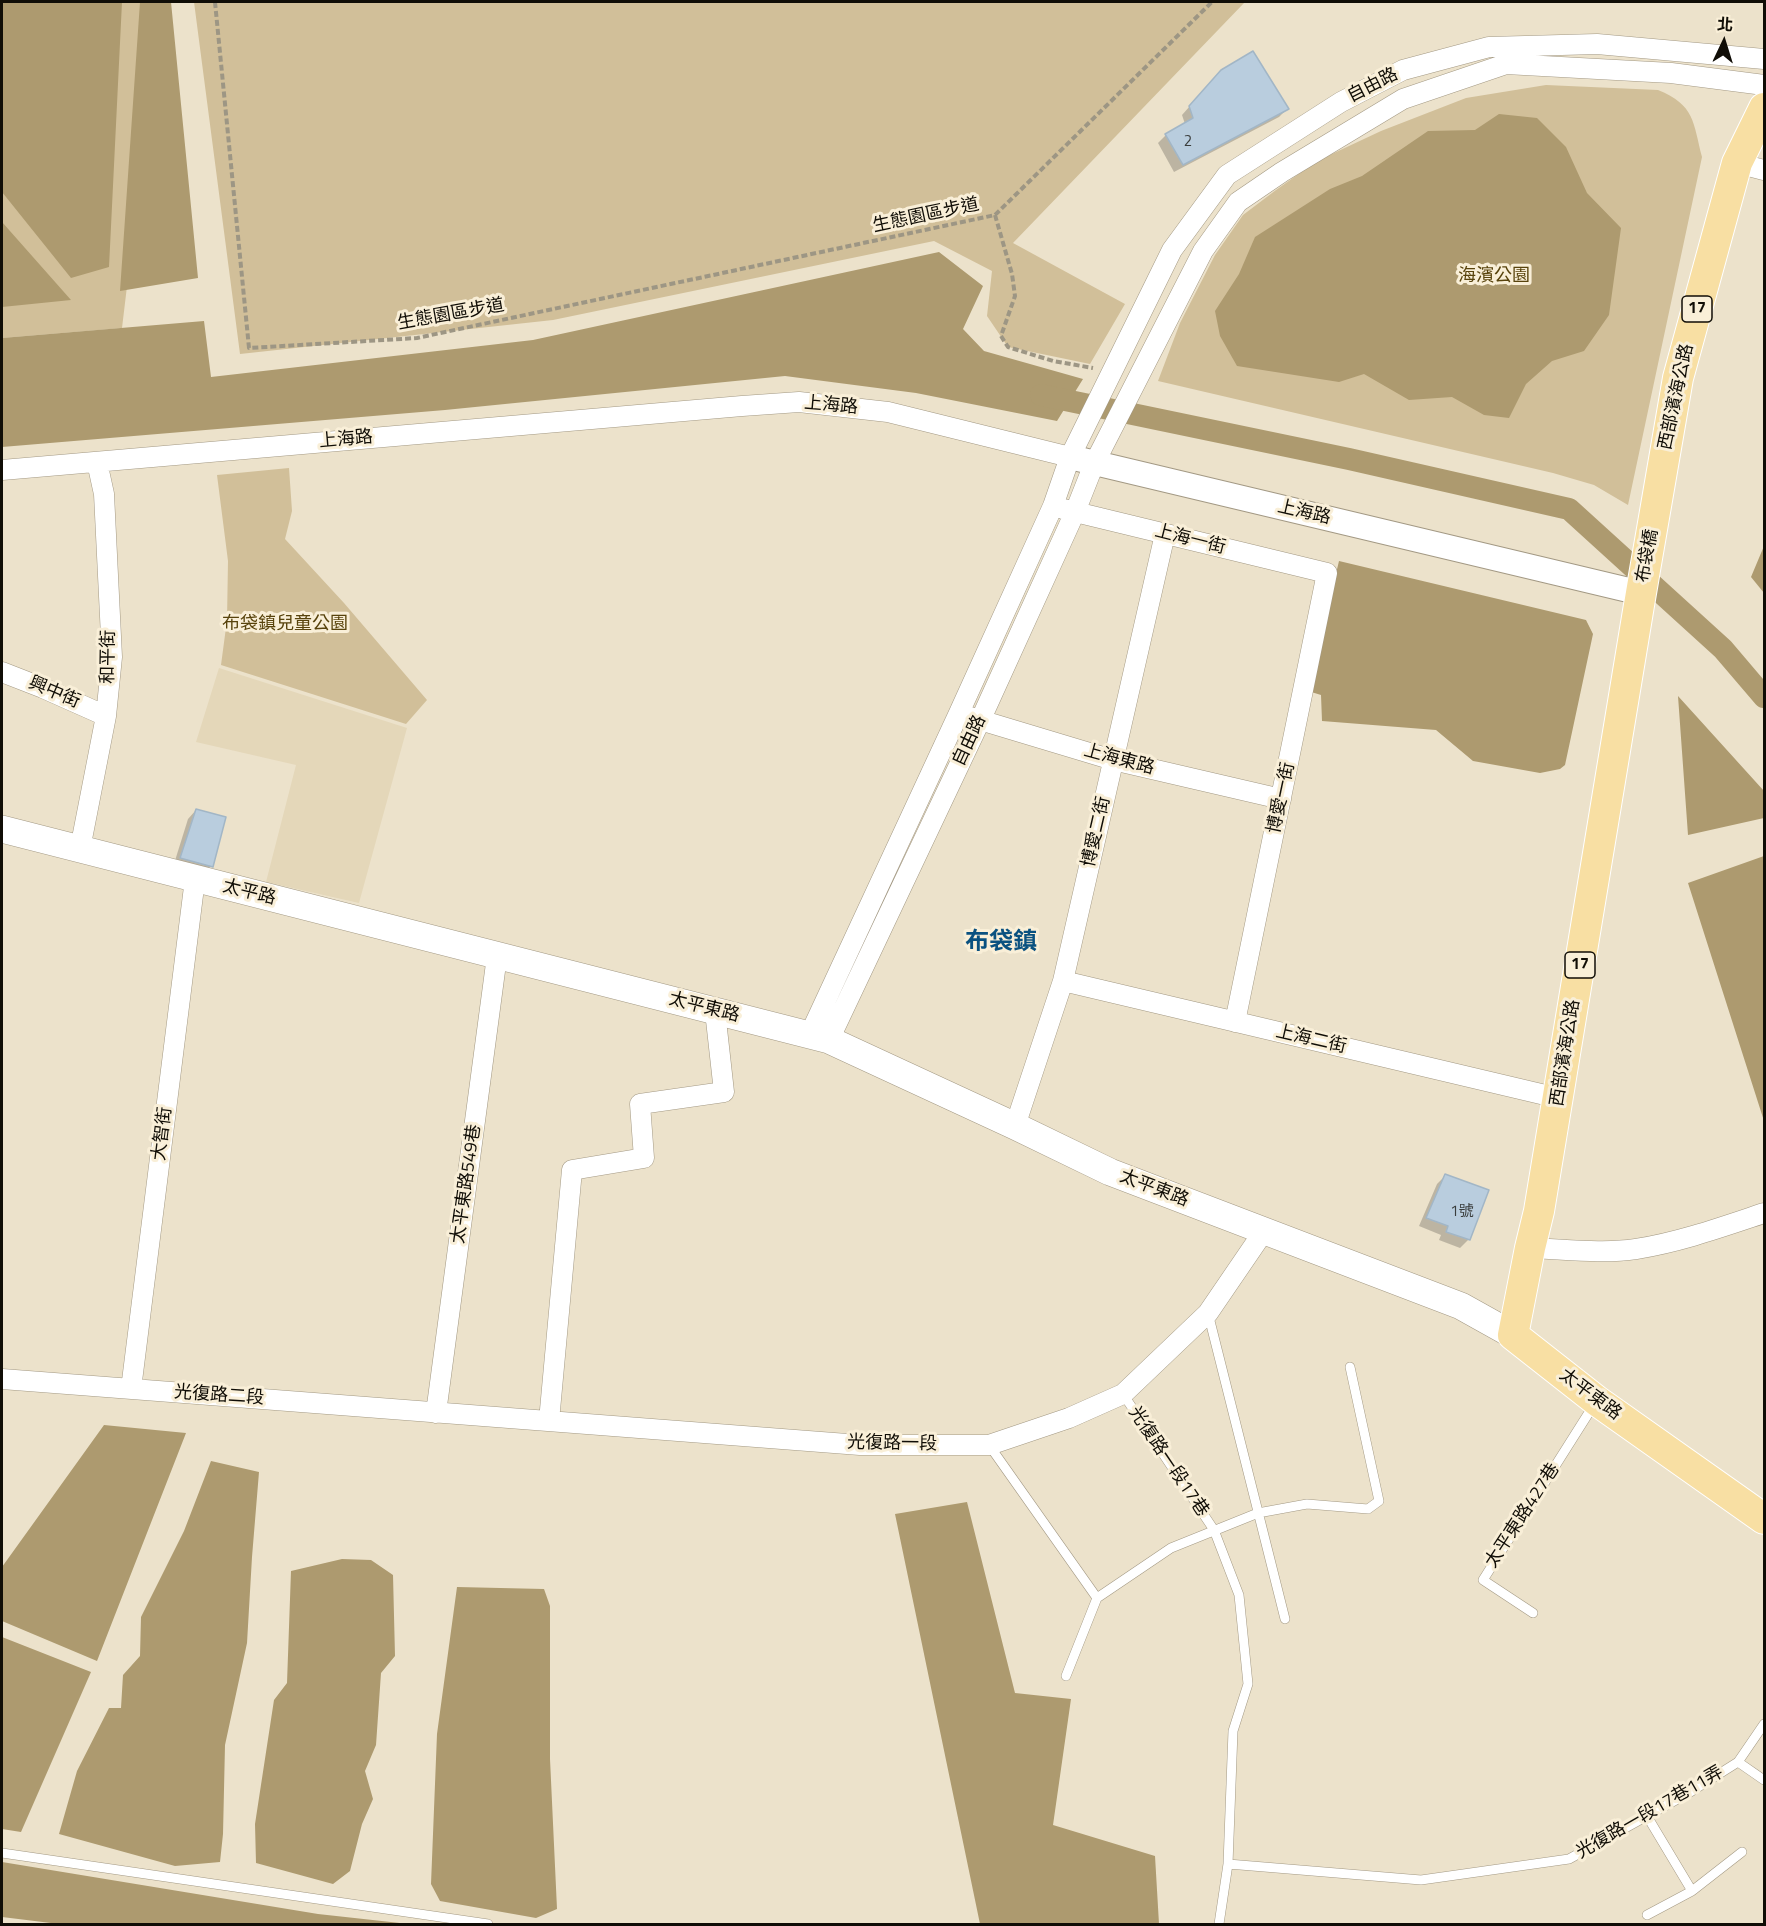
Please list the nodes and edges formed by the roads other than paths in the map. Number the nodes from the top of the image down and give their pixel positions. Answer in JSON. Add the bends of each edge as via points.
{"nodes":[{"id":1,"x":1764,"y":59,"type":"edge"},
{"id":2,"x":1764,"y":85,"type":"edge"},
{"id":3,"x":1764,"y":108,"type":"edge"},
{"id":4,"x":1751,"y":166,"type":"edge"},
{"id":5,"x":1070,"y":457,"type":"junction"},
{"id":6,"x":97,"y":462,"type":"junction"},
{"id":7,"x":1094,"y":464,"type":"junction"},
{"id":8,"x":2,"y":470,"type":"edge"},
{"id":9,"x":1053,"y":506,"type":"junction"},
{"id":10,"x":1075,"y":512,"type":"junction"},
{"id":11,"x":1654,"y":518,"type":"joint"},
{"id":12,"x":1156,"y":532,"type":"junction"},
{"id":13,"x":1327,"y":573,"type":"joint"},
{"id":14,"x":1641,"y":593,"type":"junction"},
{"id":15,"x":2,"y":672,"type":"edge"},
{"id":16,"x":959,"y":713,"type":"junction"},
{"id":17,"x":106,"y":716,"type":"junction"},
{"id":18,"x":980,"y":721,"type":"junction"},
{"id":19,"x":1113,"y":760,"type":"junction"},
{"id":20,"x":1281,"y":800,"type":"junction"},
{"id":21,"x":2,"y":829,"type":"edge"},
{"id":22,"x":80,"y":849,"type":"junction"},
{"id":23,"x":195,"y":879,"type":"junction"},
{"id":24,"x":497,"y":956,"type":"junction"},
{"id":25,"x":1063,"y":981,"type":"junction"},
{"id":26,"x":715,"y":1011,"type":"junction"},
{"id":27,"x":1235,"y":1022,"type":"junction"},
{"id":28,"x":819,"y":1037,"type":"junction"},
{"id":29,"x":1558,"y":1098,"type":"junction"},
{"id":30,"x":1015,"y":1126,"type":"junction"},
{"id":31,"x":1764,"y":1213,"type":"edge"},
{"id":32,"x":1264,"y":1232,"type":"junction"},
{"id":33,"x":1530,"y":1248,"type":"junction"},
{"id":34,"x":1208,"y":1313,"type":"junction"},
{"id":35,"x":1513,"y":1335,"type":"junction"},
{"id":36,"x":1350,"y":1367,"type":"dead end"},
{"id":37,"x":2,"y":1379,"type":"edge"},
{"id":38,"x":131,"y":1389,"type":"junction"},
{"id":39,"x":1123,"y":1394,"type":"junction"},
{"id":40,"x":1597,"y":1401,"type":"junction"},
{"id":41,"x":436,"y":1413,"type":"junction"},
{"id":42,"x":549,"y":1421,"type":"junction"},
{"id":43,"x":990,"y":1445,"type":"junction"},
{"id":44,"x":1258,"y":1513,"type":"junction"},
{"id":45,"x":1764,"y":1519,"type":"edge"},
{"id":46,"x":1214,"y":1530,"type":"junction"},
{"id":47,"x":1097,"y":1598,"type":"junction"},
{"id":48,"x":1533,"y":1613,"type":"dead end"},
{"id":49,"x":1285,"y":1619,"type":"dead end"},
{"id":50,"x":1066,"y":1676,"type":"dead end"},
{"id":51,"x":1764,"y":1724,"type":"edge"},
{"id":52,"x":1738,"y":1762,"type":"junction"},
{"id":53,"x":1764,"y":1780,"type":"edge"},
{"id":54,"x":1647,"y":1816,"type":"junction"},
{"id":55,"x":1742,"y":1852,"type":"dead end"},
{"id":56,"x":2,"y":1853,"type":"edge"},
{"id":57,"x":1228,"y":1864,"type":"junction"},
{"id":58,"x":1692,"y":1891,"type":"junction"},
{"id":59,"x":1647,"y":1915,"type":"dead end"},
{"id":60,"x":488,"y":1924,"type":"edge"},
{"id":61,"x":1219,"y":1924,"type":"edge"}],
"edges":[{"from":1,"to":5,"type":"street","name":"自由路","via":[[1597,45],[1489,47],[1403,70],[1341,102],[1227,175],[1172,250]]},
{"from":2,"to":7,"type":"street","name":"自由路","via":[[1671,72],[1506,64],[1403,99],[1238,202],[1203,251]]},
{"from":3,"to":4,"type":"main road","name":"西部濱海公路","number":"17"},
{"from":4,"to":11,"type":"main road","name":"西部濱海公路","number":"17","via":[[1678,378]]},
{"from":5,"to":6,"type":"street","name":"上海路","via":[[888,412],[799,402]]},
{"from":5,"to":7,"type":"street","name":"上海路"},
{"from":5,"to":9,"type":"street","name":"自由路"},
{"from":6,"to":8,"type":"street","name":"上海路"},
{"from":6,"to":17,"type":"street","name":"和平街","via":[[104,495],[112,657]]},
{"from":7,"to":10,"type":"street","name":"自由路"},
{"from":7,"to":14,"type":"street","name":"上海路"},
{"from":9,"to":10,"type":"street","name":"上海一街"},
{"from":9,"to":16,"type":"street","name":"自由路"},
{"from":10,"to":12,"type":"street","name":"上海一街"},
{"from":10,"to":18,"type":"street","name":"自由路"},
{"from":11,"to":14,"type":"main road","name":"布袋橋","number":"17"},
{"from":12,"to":13,"type":"street","name":"上海一街"},
{"from":12,"to":19,"type":"street","name":"博愛二街"},
{"from":13,"to":20,"type":"street","name":"博愛一街"},
{"from":14,"to":29,"type":"main road","name":"西部濱海公路","number":"17"},
{"from":15,"to":17,"type":"street","name":"興中街"},
{"from":16,"to":18,"type":"street","name":"上海東路"},
{"from":16,"to":28,"type":"street","name":"自由路"},
{"from":17,"to":22,"type":"street","name":"和平街"},
{"from":18,"to":19,"type":"street","name":"上海東路"},
{"from":18,"to":28,"type":"street","name":"自由路"},
{"from":19,"to":20,"type":"street","name":"上海東路"},
{"from":19,"to":25,"type":"street","name":"博愛二街"},
{"from":20,"to":27,"type":"street","name":"博愛一街"},
{"from":21,"to":22,"type":"main road","name":"太平路"},
{"from":22,"to":23,"type":"main road","name":"太平路"},
{"from":23,"to":24,"type":"main road","name":"太平路"},
{"from":23,"to":38,"type":"street","name":"大智街"},
{"from":24,"to":26,"type":"main road","name":"太平東路"},
{"from":24,"to":41,"type":"street","name":"太平東路549巷"},
{"from":25,"to":27,"type":"street","name":"上海二街"},
{"from":25,"to":30,"type":"street","name":"博愛二街"},
{"from":26,"to":28,"type":"main road","name":"太平東路"},
{"from":26,"to":42,"type":"street","via":[[724,1092],[640,1104],[644,1158],[572,1170]]},
{"from":27,"to":29,"type":"street","name":"上海二街"},
{"from":28,"to":30,"type":"main road","name":"太平東路"},
{"from":29,"to":33,"type":"main road","name":"西部濱海公路","number":"17"},
{"from":30,"to":32,"type":"main road","name":"太平東路","via":[[1110,1172]]},
{"from":31,"to":33,"type":"street","via":[[1688,1238],[1634,1249]]},
{"from":32,"to":34,"type":"street","name":"光復路一段"},
{"from":32,"to":35,"type":"main road","name":"太平東路","via":[[1461,1306]]},
{"from":33,"to":35,"type":"main road","name":"西部濱海公路","number":"17"},
{"from":34,"to":39,"type":"street","name":"光復路一段"},
{"from":34,"to":44,"type":"lane"},
{"from":35,"to":40,"type":"main road","name":"太平東路"},
{"from":36,"to":44,"type":"lane","via":[[1379,1501],[1368,1509],[1307,1504]]},
{"from":37,"to":38,"type":"street","name":"光復路二段"},
{"from":38,"to":41,"type":"street","name":"光復路二段"},
{"from":39,"to":43,"type":"street","name":"光復路一段","via":[[1069,1418]]},
{"from":39,"to":46,"type":"lane","name":"光復路一段17巷"},
{"from":40,"to":45,"type":"main road","name":"太平東路"},
{"from":40,"to":48,"type":"lane","name":"太平東路427巷","via":[[1483,1580]]},
{"from":41,"to":42,"type":"street","name":"光復路一段"},
{"from":42,"to":43,"type":"street","name":"光復路一段","via":[[860,1445]]},
{"from":43,"to":47,"type":"lane"},
{"from":44,"to":46,"type":"lane"},
{"from":44,"to":49,"type":"lane"},
{"from":46,"to":47,"type":"lane","via":[[1171,1548]]},
{"from":46,"to":57,"type":"lane","name":"光復路一段17巷","via":[[1239,1595],[1248,1684],[1233,1731]]},
{"from":47,"to":50,"type":"lane"},
{"from":51,"to":52,"type":"lane","name":"光復路一段17巷11弄"},
{"from":52,"to":53,"type":"lane"},
{"from":52,"to":54,"type":"lane","name":"光復路一段17巷11弄"},
{"from":54,"to":57,"type":"lane","name":"光復路一段17巷11弄","via":[[1569,1859],[1421,1880]]},
{"from":54,"to":58,"type":"lane"},
{"from":55,"to":58,"type":"lane"},
{"from":56,"to":60,"type":"lane"},
{"from":57,"to":61,"type":"lane","name":"光復路一段17巷"},
{"from":58,"to":59,"type":"lane"}]}
